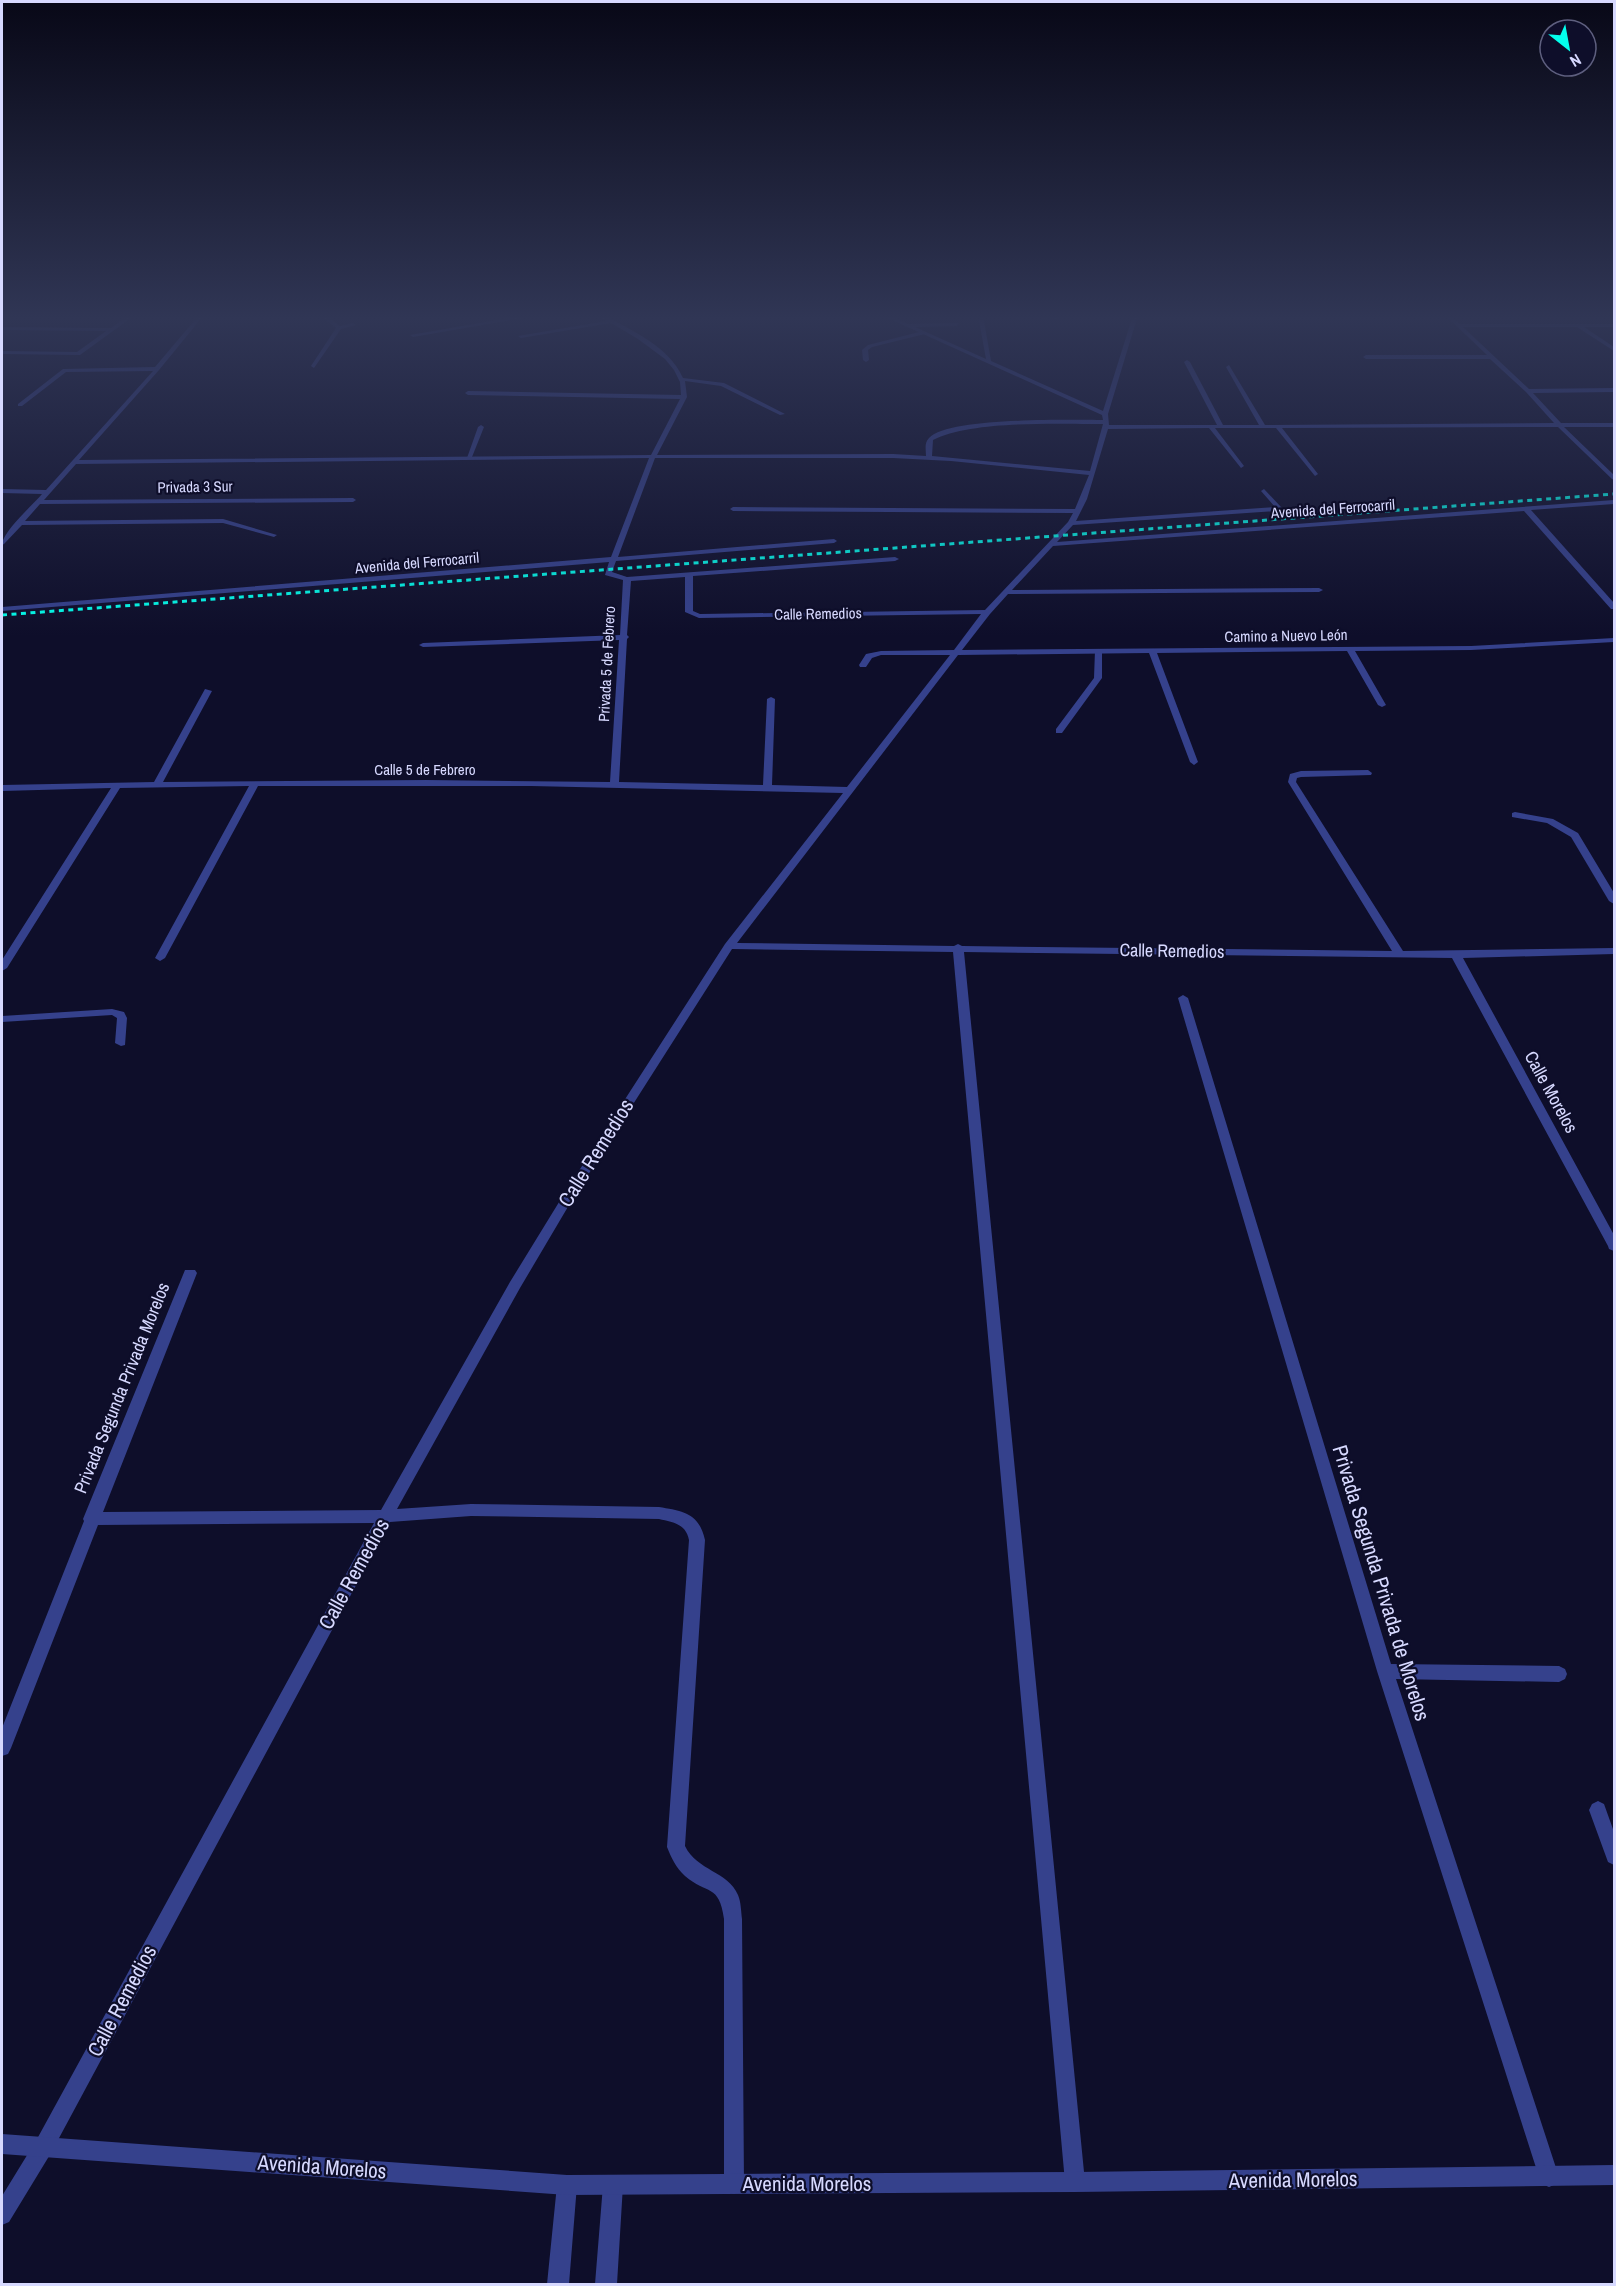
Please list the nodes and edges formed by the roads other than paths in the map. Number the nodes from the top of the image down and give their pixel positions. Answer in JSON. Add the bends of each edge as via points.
{"nodes":[{"id":1,"x":1105,"y":421,"type":"edge"},
{"id":2,"x":109,"y":422,"type":"edge"},
{"id":3,"x":671,"y":422,"type":"edge"},
{"id":4,"x":1086,"y":422,"type":"edge"},
{"id":5,"x":1119,"y":422,"type":"edge"},
{"id":6,"x":1219,"y":422,"type":"edge"},
{"id":7,"x":1260,"y":422,"type":"edge"},
{"id":8,"x":1556,"y":422,"type":"edge"},
{"id":9,"x":1262,"y":425,"type":"junction"},
{"id":10,"x":1276,"y":425,"type":"junction"},
{"id":11,"x":1210,"y":426,"type":"junction"},
{"id":12,"x":1221,"y":426,"type":"junction"},
{"id":13,"x":1560,"y":426,"type":"junction"},
{"id":14,"x":1614,"y":426,"type":"edge"},
{"id":15,"x":482,"y":428,"type":"dead end"},
{"id":16,"x":653,"y":456,"type":"junction"},
{"id":17,"x":469,"y":457,"type":"junction"},
{"id":18,"x":929,"y":457,"type":"junction"},
{"id":19,"x":73,"y":462,"type":"junction"},
{"id":20,"x":1241,"y":466,"type":"dead end"},
{"id":21,"x":1093,"y":473,"type":"junction"},
{"id":22,"x":1315,"y":474,"type":"dead end"},
{"id":23,"x":1614,"y":478,"type":"edge"},
{"id":24,"x":1264,"y":490,"type":"dead end"},
{"id":25,"x":2,"y":491,"type":"edge"},
{"id":26,"x":48,"y":492,"type":"junction"},
{"id":27,"x":353,"y":500,"type":"dead end"},
{"id":28,"x":38,"y":502,"type":"junction"},
{"id":29,"x":1614,"y":502,"type":"edge"},
{"id":30,"x":733,"y":509,"type":"dead end"},
{"id":31,"x":1526,"y":509,"type":"junction"},
{"id":32,"x":1074,"y":517,"type":"junction"},
{"id":33,"x":18,"y":523,"type":"junction"},
{"id":34,"x":274,"y":535,"type":"dead end"},
{"id":35,"x":834,"y":542,"type":"dead end"},
{"id":36,"x":2,"y":543,"type":"edge"},
{"id":37,"x":1053,"y":544,"type":"junction"},
{"id":38,"x":895,"y":559,"type":"dead end"},
{"id":39,"x":613,"y":561,"type":"junction"},
{"id":40,"x":689,"y":574,"type":"junction"},
{"id":41,"x":627,"y":579,"type":"junction"},
{"id":42,"x":1319,"y":590,"type":"dead end"},
{"id":43,"x":1005,"y":592,"type":"junction"},
{"id":44,"x":1614,"y":607,"type":"edge"},
{"id":45,"x":2,"y":609,"type":"edge"},
{"id":46,"x":987,"y":612,"type":"junction"},
{"id":47,"x":625,"y":638,"type":"junction"},
{"id":48,"x":1614,"y":640,"type":"edge"},
{"id":49,"x":423,"y":645,"type":"dead end"},
{"id":50,"x":1350,"y":649,"type":"junction"},
{"id":51,"x":1098,"y":651,"type":"junction"},
{"id":52,"x":1152,"y":651,"type":"junction"},
{"id":53,"x":958,"y":652,"type":"junction"},
{"id":54,"x":863,"y":665,"type":"dead end"},
{"id":55,"x":208,"y":691,"type":"dead end"},
{"id":56,"x":771,"y":699,"type":"dead end"},
{"id":57,"x":1382,"y":705,"type":"dead end"},
{"id":58,"x":1059,"y":731,"type":"dead end"},
{"id":59,"x":1194,"y":762,"type":"dead end"},
{"id":60,"x":1368,"y":773,"type":"dead end"},
{"id":61,"x":117,"y":784,"type":"junction"},
{"id":62,"x":157,"y":784,"type":"junction"},
{"id":63,"x":255,"y":784,"type":"junction"},
{"id":64,"x":614,"y":784,"type":"junction"},
{"id":65,"x":768,"y":787,"type":"junction"},
{"id":66,"x":2,"y":788,"type":"edge"},
{"id":67,"x":849,"y":790,"type":"junction"},
{"id":68,"x":1515,"y":815,"type":"dead end"},
{"id":69,"x":1614,"y":901,"type":"edge"},
{"id":70,"x":729,"y":946,"type":"junction"},
{"id":71,"x":958,"y":947,"type":"junction"},
{"id":72,"x":1614,"y":951,"type":"edge"},
{"id":73,"x":1400,"y":955,"type":"junction"},
{"id":74,"x":1456,"y":955,"type":"junction"},
{"id":75,"x":160,"y":958,"type":"dead end"},
{"id":76,"x":2,"y":968,"type":"edge"},
{"id":77,"x":1183,"y":998,"type":"dead end"},
{"id":78,"x":2,"y":1019,"type":"edge"},
{"id":79,"x":121,"y":1043,"type":"dead end"},
{"id":80,"x":1614,"y":1246,"type":"edge"},
{"id":81,"x":190,"y":1273,"type":"dead end"},
{"id":82,"x":385,"y":1516,"type":"junction"},
{"id":83,"x":91,"y":1519,"type":"junction"},
{"id":84,"x":1385,"y":1671,"type":"junction"},
{"id":85,"x":1559,"y":1674,"type":"dead end"},
{"id":86,"x":2,"y":1748,"type":"edge"},
{"id":87,"x":1598,"y":1810,"type":"dead end"},
{"id":88,"x":1614,"y":1856,"type":"edge"},
{"id":89,"x":2,"y":2144,"type":"edge"},
{"id":90,"x":44,"y":2146,"type":"junction"},
{"id":91,"x":1614,"y":2175,"type":"edge"},
{"id":92,"x":1549,"y":2176,"type":"junction"},
{"id":93,"x":1075,"y":2182,"type":"junction"},
{"id":94,"x":734,"y":2184,"type":"junction"},
{"id":95,"x":567,"y":2185,"type":"junction"},
{"id":96,"x":613,"y":2185,"type":"junction"},
{"id":97,"x":2,"y":2215,"type":"edge"},
{"id":98,"x":558,"y":2284,"type":"edge"},
{"id":99,"x":606,"y":2284,"type":"edge"}],
"edges":[{"from":1,"to":21,"type":"street","name":"Calle Remedios"},
{"from":2,"to":19,"type":"street"},
{"from":3,"to":16,"type":"street"},
{"from":4,"to":18,"type":"street","via":[[995,425],[939,434],[929,442]]},
{"from":5,"to":11,"type":"street"},
{"from":6,"to":12,"type":"street"},
{"from":7,"to":9,"type":"street"},
{"from":8,"to":13,"type":"street"},
{"from":9,"to":10,"type":"street"},
{"from":9,"to":12,"type":"street"},
{"from":10,"to":13,"type":"street"},
{"from":10,"to":22,"type":"street"},
{"from":11,"to":12,"type":"street"},
{"from":11,"to":20,"type":"street"},
{"from":13,"to":14,"type":"street"},
{"from":13,"to":23,"type":"street"},
{"from":15,"to":17,"type":"street"},
{"from":16,"to":17,"type":"street"},
{"from":16,"to":18,"type":"street"},
{"from":16,"to":39,"type":"street"},
{"from":17,"to":19,"type":"street"},
{"from":18,"to":21,"type":"street"},
{"from":19,"to":26,"type":"street"},
{"from":21,"to":32,"type":"street","name":"Calle Remedios"},
{"from":24,"to":32,"type":"street","via":[[1277,509]]},
{"from":25,"to":26,"type":"street"},
{"from":26,"to":28,"type":"street"},
{"from":27,"to":28,"type":"street","name":"Privada 3 Sur"},
{"from":28,"to":33,"type":"street"},
{"from":29,"to":31,"type":"street","name":"Avenida del Ferrocarril"},
{"from":30,"to":32,"type":"street"},
{"from":31,"to":37,"type":"street","name":"Avenida del Ferrocarril"},
{"from":31,"to":44,"type":"street"},
{"from":32,"to":37,"type":"street","name":"Calle Remedios"},
{"from":33,"to":34,"type":"street","via":[[223,521]]},
{"from":33,"to":36,"type":"street"},
{"from":35,"to":39,"type":"street","name":"Avenida del Ferrocarril"},
{"from":37,"to":43,"type":"street","name":"Calle Remedios"},
{"from":38,"to":40,"type":"street"},
{"from":39,"to":41,"type":"street","via":[[608,573]]},
{"from":39,"to":45,"type":"street","name":"Avenida del Ferrocarril"},
{"from":40,"to":41,"type":"street"},
{"from":40,"to":46,"type":"street","name":"Calle Remedios","via":[[689,612],[699,616]]},
{"from":41,"to":47,"type":"street","name":"Privada 5 de Febrero"},
{"from":42,"to":43,"type":"street"},
{"from":43,"to":46,"type":"street","name":"Calle Remedios"},
{"from":46,"to":53,"type":"street","name":"Calle Remedios"},
{"from":47,"to":49,"type":"street"},
{"from":47,"to":64,"type":"street","name":"Privada 5 de Febrero"},
{"from":48,"to":50,"type":"street","name":"Camino a Nuevo León","via":[[1471,648]]},
{"from":50,"to":52,"type":"street","name":"Camino a Nuevo León"},
{"from":50,"to":57,"type":"street"},
{"from":51,"to":52,"type":"street","name":"Camino a Nuevo León"},
{"from":51,"to":53,"type":"street","name":"Camino a Nuevo León"},
{"from":51,"to":58,"type":"street","via":[[1098,678]]},
{"from":52,"to":59,"type":"street"},
{"from":53,"to":54,"type":"street","name":"Camino a Nuevo León","via":[[882,653],[869,656]]},
{"from":53,"to":67,"type":"street","name":"Calle Remedios"},
{"from":55,"to":62,"type":"street"},
{"from":56,"to":65,"type":"street"},
{"from":60,"to":73,"type":"street","via":[[1301,774],[1293,776],[1292,782]]},
{"from":61,"to":62,"type":"street","name":"Calle 5 de Febrero"},
{"from":61,"to":66,"type":"street","name":"Calle 5 de Febrero"},
{"from":61,"to":76,"type":"street"},
{"from":62,"to":63,"type":"street","name":"Calle 5 de Febrero"},
{"from":63,"to":64,"type":"street","name":"Calle 5 de Febrero"},
{"from":63,"to":75,"type":"street"},
{"from":64,"to":65,"type":"street","name":"Calle 5 de Febrero"},
{"from":65,"to":67,"type":"street","name":"Calle 5 de Febrero"},
{"from":67,"to":70,"type":"street","name":"Calle Remedios"},
{"from":68,"to":69,"type":"street","via":[[1550,821],[1575,834]]},
{"from":70,"to":71,"type":"street","name":"Calle Remedios"},
{"from":70,"to":82,"type":"street","name":"Calle Remedios","via":[[568,1197]]},
{"from":71,"to":73,"type":"street","name":"Calle Remedios"},
{"from":71,"to":93,"type":"street"},
{"from":72,"to":74,"type":"street","name":"Calle Remedios"},
{"from":73,"to":74,"type":"street","name":"Calle Remedios"},
{"from":74,"to":80,"type":"street","name":"Calle Morelos"},
{"from":77,"to":84,"type":"street","name":"Privada Segunda Privada de Morelos"},
{"from":78,"to":79,"type":"street","via":[[111,1012],[122,1018]]},
{"from":81,"to":83,"type":"street","name":"Privada Segunda Privada Morelos"},
{"from":82,"to":83,"type":"street","name":"Privada Segunda Privada Morelos"},
{"from":82,"to":90,"type":"street","name":"Calle Remedios"},
{"from":82,"to":94,"type":"street","name":"Privada Segunda Privada Morelos","via":[[471,1510],[659,1514],[682,1517],[695,1531],[676,1846],[692,1870],[721,1886],[732,1908]]},
{"from":83,"to":86,"type":"street","name":"Privada Segunda Privada Morelos"},
{"from":84,"to":85,"type":"street"},
{"from":84,"to":92,"type":"street","name":"Privada Segunda Privada de Morelos"},
{"from":87,"to":88,"type":"street"},
{"from":89,"to":90,"type":"street","name":"Avenida Morelos"},
{"from":90,"to":95,"type":"street","name":"Avenida Morelos"},
{"from":90,"to":97,"type":"street","name":"Calle Remedios"},
{"from":91,"to":92,"type":"street","name":"Avenida Morelos"},
{"from":92,"to":93,"type":"street","name":"Avenida Morelos"},
{"from":93,"to":94,"type":"street","name":"Avenida Morelos"},
{"from":94,"to":96,"type":"street","name":"Avenida Morelos"},
{"from":95,"to":96,"type":"street","name":"Avenida Morelos"},
{"from":95,"to":98,"type":"street"},
{"from":96,"to":99,"type":"street"}]}
